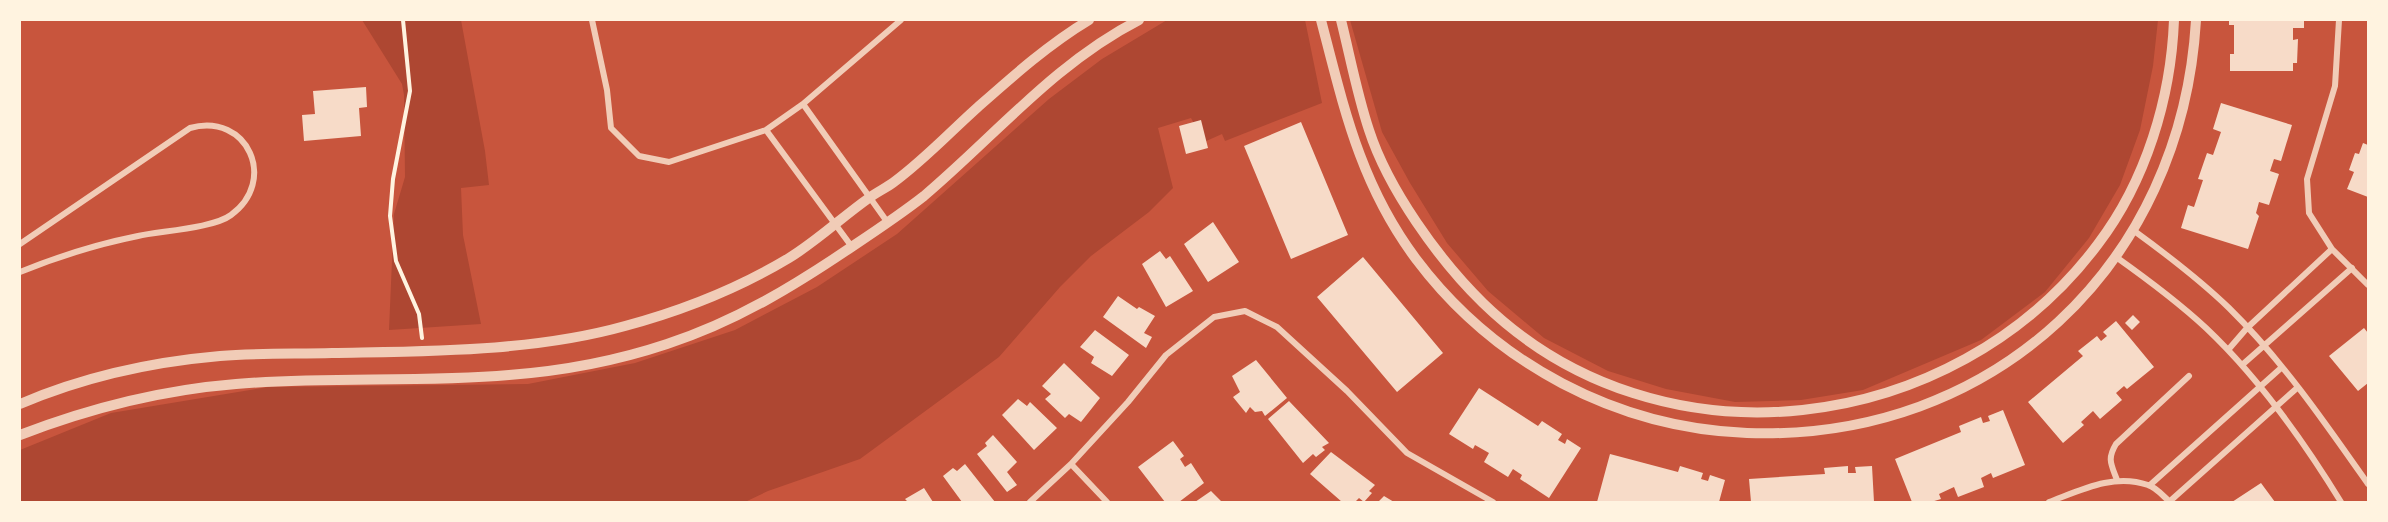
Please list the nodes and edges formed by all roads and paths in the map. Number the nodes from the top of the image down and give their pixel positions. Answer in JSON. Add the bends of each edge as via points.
{"nodes":[{"id":1,"x":404,"y":20,"type":"edge"},
{"id":2,"x":592,"y":20,"type":"edge"},
{"id":3,"x":901,"y":20,"type":"edge"},
{"id":4,"x":1089,"y":20,"type":"edge"},
{"id":5,"x":1139,"y":20,"type":"edge"},
{"id":6,"x":1321,"y":20,"type":"edge"},
{"id":7,"x":1341,"y":20,"type":"edge"},
{"id":8,"x":2174,"y":20,"type":"edge"},
{"id":9,"x":2196,"y":20,"type":"edge"},
{"id":10,"x":2339,"y":20,"type":"edge"},
{"id":11,"x":803,"y":104,"type":"junction"},
{"id":12,"x":766,"y":130,"type":"junction"},
{"id":13,"x":870,"y":197,"type":"junction"},
{"id":14,"x":888,"y":223,"type":"junction"},
{"id":15,"x":835,"y":225,"type":"junction"},
{"id":16,"x":2133,"y":230,"type":"junction"},
{"id":17,"x":20,"y":244,"type":"edge"},
{"id":18,"x":852,"y":247,"type":"junction"},
{"id":19,"x":2332,"y":249,"type":"junction"},
{"id":20,"x":2116,"y":257,"type":"junction"},
{"id":21,"x":2352,"y":268,"type":"junction"},
{"id":22,"x":20,"y":272,"type":"edge"},
{"id":23,"x":2368,"y":285,"type":"edge"},
{"id":24,"x":2247,"y":328,"type":"junction"},
{"id":25,"x":2263,"y":346,"type":"junction"},
{"id":26,"x":2228,"y":350,"type":"junction"},
{"id":27,"x":424,"y":351,"type":"junction"},
{"id":28,"x":2242,"y":365,"type":"junction"},
{"id":29,"x":2281,"y":368,"type":"junction"},
{"id":30,"x":2188,"y":376,"type":"dead end"},
{"id":31,"x":2260,"y":386,"type":"junction"},
{"id":32,"x":2297,"y":388,"type":"junction"},
{"id":33,"x":20,"y":404,"type":"edge"},
{"id":34,"x":2277,"y":406,"type":"junction"},
{"id":35,"x":20,"y":435,"type":"edge"},
{"id":36,"x":1071,"y":464,"type":"junction"},
{"id":37,"x":2117,"y":480,"type":"junction"},
{"id":38,"x":2368,"y":484,"type":"edge"},
{"id":39,"x":2150,"y":485,"type":"junction"},
{"id":40,"x":1030,"y":502,"type":"edge"},
{"id":41,"x":1107,"y":502,"type":"edge"},
{"id":42,"x":1493,"y":502,"type":"edge"},
{"id":43,"x":2049,"y":502,"type":"edge"},
{"id":44,"x":2170,"y":502,"type":"edge"},
{"id":45,"x":2341,"y":502,"type":"edge"}],
"edges":[{"from":1,"to":27,"type":"path","via":[[410,91],[390,216],[396,261],[419,314]]},
{"from":2,"to":12,"type":"street","via":[[611,128],[639,156],[669,162]]},
{"from":3,"to":11,"type":"street"},
{"from":4,"to":13,"type":"street","via":[[1040,54],[894,183]]},
{"from":5,"to":14,"type":"street","via":[[1088,51],[1052,80]]},
{"from":6,"to":20,"type":"street","via":[[1358,154],[1387,216],[1418,262],[1478,325],[1529,364],[1585,396],[1641,416],[1700,429],[1790,433],[1852,426],[1912,410],[1969,385],[2022,352],[2070,311]]},
{"from":7,"to":8,"type":"street","via":[[1369,131],[1388,174],[1441,256],[1485,305],[1534,344],[1614,386],[1699,408],[1770,413],[1854,403],[1918,382],[1980,351],[2064,285],[2099,244],[2137,178],[2164,98]]},
{"from":9,"to":16,"type":"street","via":[[2191,71],[2177,133],[2156,187]]},
{"from":10,"to":19,"type":"street","via":[[2335,86],[2307,179],[2309,213]]},
{"from":11,"to":12,"type":"street"},
{"from":11,"to":13,"type":"street"},
{"from":12,"to":15,"type":"street"},
{"from":13,"to":14,"type":"street"},
{"from":13,"to":15,"type":"street"},
{"from":14,"to":18,"type":"street"},
{"from":15,"to":18,"type":"street"},
{"from":15,"to":27,"type":"street","via":[[790,257],[754,276],[624,327],[512,346]]},
{"from":16,"to":20,"type":"street"},
{"from":16,"to":24,"type":"street","via":[[2198,281]]},
{"from":17,"to":22,"type":"street","via":[[190,128],[212,124],[223,127],[242,139],[253,159],[249,195],[241,207],[222,221],[136,236]]},
{"from":18,"to":35,"type":"street","via":[[786,291],[731,320],[669,344],[590,364],[507,376],[290,380],[201,387],[118,403]]},
{"from":19,"to":21,"type":"street"},
{"from":19,"to":24,"type":"street"},
{"from":20,"to":26,"type":"street","via":[[2177,303]]},
{"from":21,"to":23,"type":"street"},
{"from":21,"to":25,"type":"street"},
{"from":24,"to":25,"type":"street"},
{"from":24,"to":26,"type":"street"},
{"from":25,"to":28,"type":"street"},
{"from":25,"to":29,"type":"street"},
{"from":26,"to":28,"type":"street"},
{"from":27,"to":33,"type":"street","via":[[248,354],[183,360],[102,376]]},
{"from":28,"to":31,"type":"street"},
{"from":29,"to":31,"type":"street"},
{"from":29,"to":32,"type":"street"},
{"from":30,"to":37,"type":"street","via":[[2116,444],[2110,462]]},
{"from":31,"to":34,"type":"street"},
{"from":31,"to":39,"type":"street"},
{"from":32,"to":34,"type":"street"},
{"from":32,"to":38,"type":"street"},
{"from":34,"to":44,"type":"street"},
{"from":34,"to":45,"type":"street"},
{"from":36,"to":40,"type":"street"},
{"from":36,"to":41,"type":"street"},
{"from":36,"to":42,"type":"street","via":[[1166,355],[1214,317],[1245,311],[1277,327],[1407,453]]},
{"from":37,"to":39,"type":"street"},
{"from":37,"to":43,"type":"street"},
{"from":39,"to":44,"type":"street"}]}
